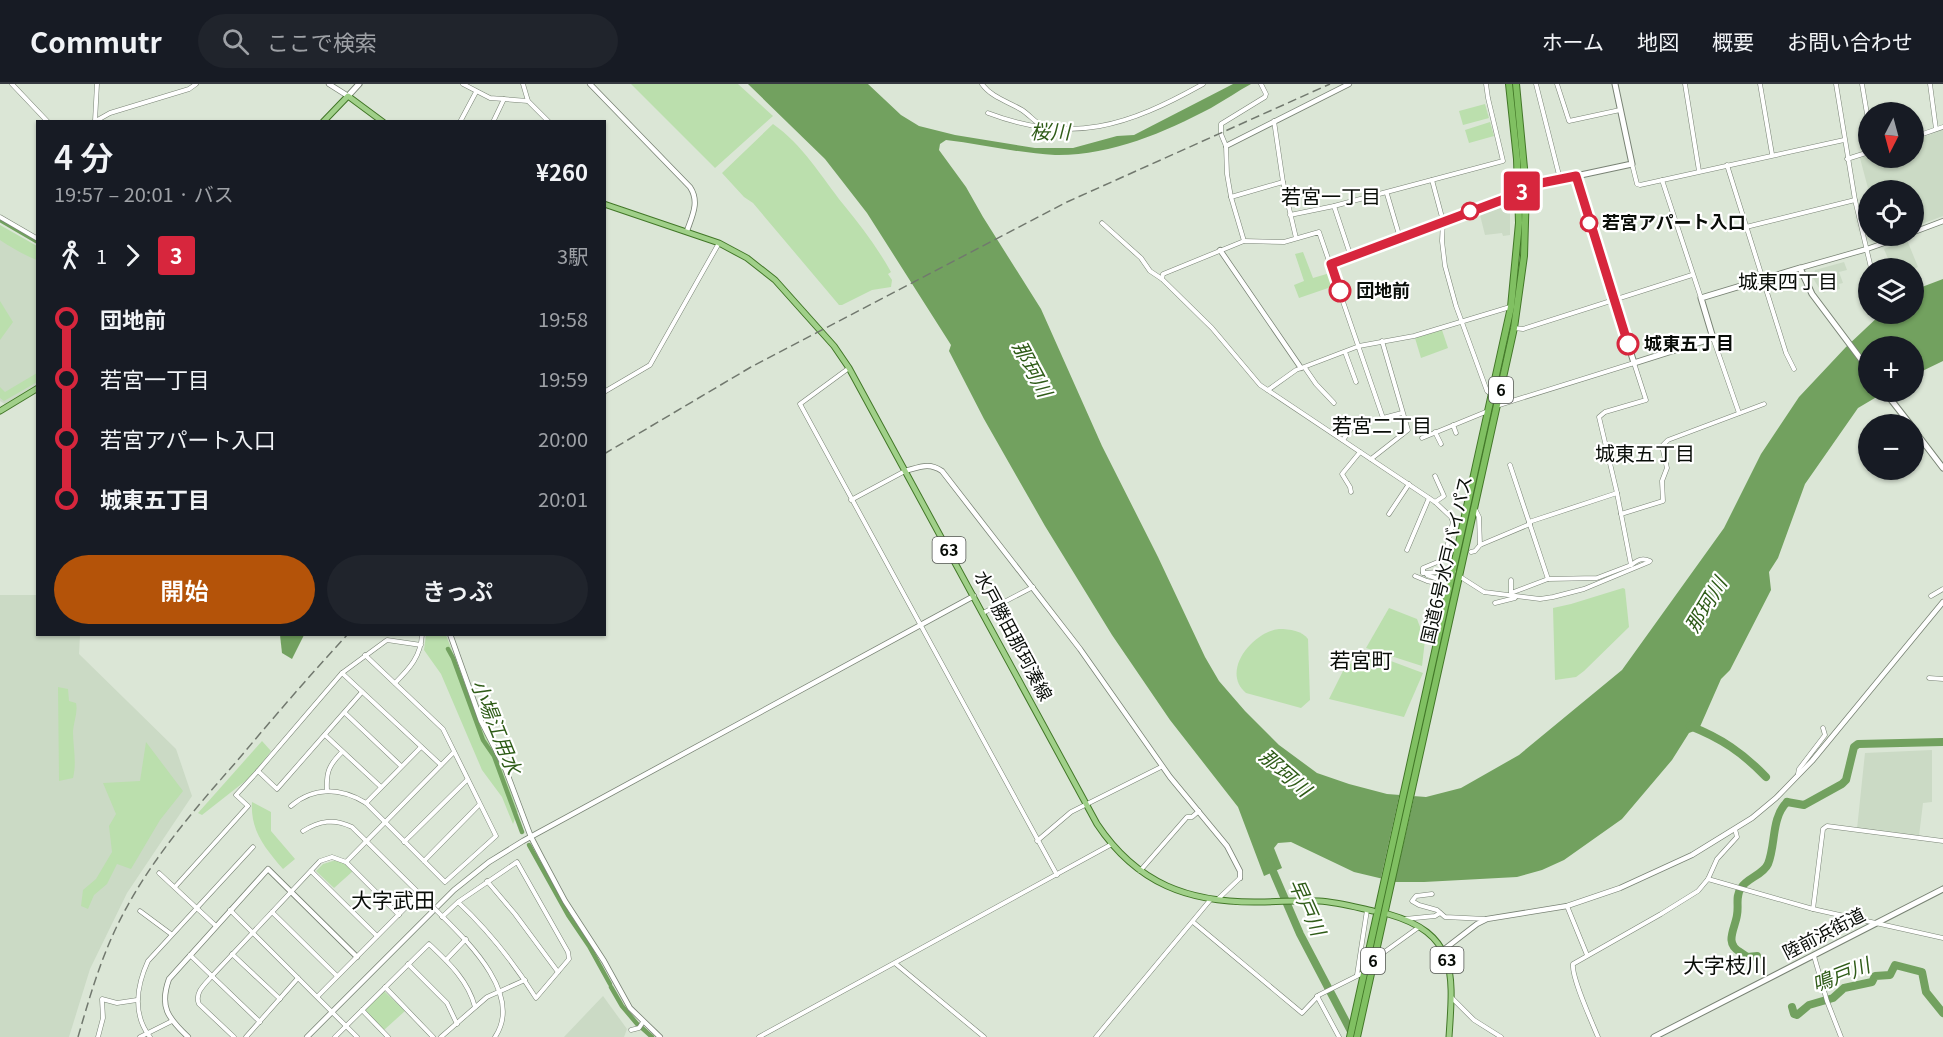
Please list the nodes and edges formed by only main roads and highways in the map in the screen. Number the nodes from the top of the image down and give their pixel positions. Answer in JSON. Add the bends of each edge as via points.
{"nodes":[{"id":1,"x":359,"y":84,"type":"edge"},
{"id":2,"x":1509,"y":84,"type":"edge"},
{"id":3,"x":1516,"y":84,"type":"edge"},
{"id":4,"x":1615,"y":84,"type":"edge"},
{"id":5,"x":348,"y":96,"type":"junction"},
{"id":6,"x":325,"y":120,"type":"edge"},
{"id":7,"x":380,"y":120,"type":"edge"},
{"id":8,"x":606,"y":205,"type":"edge"},
{"id":9,"x":1858,"y":356,"type":"edge"},
{"id":10,"x":36,"y":389,"type":"edge"},
{"id":11,"x":1893,"y":402,"type":"edge"},
{"id":12,"x":1492,"y":407,"type":"junction"},
{"id":13,"x":1,"y":409,"type":"edge"},
{"id":14,"x":1902,"y":414,"type":"edge"},
{"id":15,"x":1924,"y":443,"type":"edge"},
{"id":16,"x":1943,"y":468,"type":"edge"},
{"id":17,"x":1456,"y":574,"type":"junction"},
{"id":18,"x":1943,"y":889,"type":"edge"},
{"id":19,"x":1383,"y":901,"type":"junction"},
{"id":20,"x":1370,"y":910,"type":"road end"},
{"id":21,"x":1388,"y":914,"type":"dead end"},
{"id":22,"x":1350,"y":1037,"type":"edge"},
{"id":23,"x":1357,"y":1037,"type":"edge"},
{"id":24,"x":1449,"y":1037,"type":"edge"},
{"id":25,"x":1654,"y":1037,"type":"edge"}],
"edges":[{"from":1,"to":5,"type":"main road"},
{"from":2,"to":12,"type":"highway","name":"国道6号水戸バイパス","number":"6","via":[[1518,241],[1511,307]]},
{"from":3,"to":12,"type":"highway","name":"国道6号水戸バイパス","number":"6","via":[[1526,189],[1524,256],[1514,328]]},
{"from":4,"to":9,"type":"main road","via":[[1632,164],[1576,176],[1634,363],[1713,338],[1701,298],[1800,268],[1812,294]]},
{"from":5,"to":6,"type":"main road"},
{"from":5,"to":7,"type":"main road"},
{"from":8,"to":20,"type":"main road","name":"水戸勝田那珂湊線","number":"63","via":[[719,243],[747,258],[775,280],[834,346],[1097,824],[1125,858],[1175,890],[1214,900],[1327,902]]},
{"from":10,"to":13,"type":"main road"},
{"from":11,"to":14,"type":"main road"},
{"from":12,"to":17,"type":"highway","name":"国道6号水戸バイパス","number":"6"},
{"from":12,"to":17,"type":"highway","name":"国道6号水戸バイパス","number":"6","via":[[1475,508]]},
{"from":15,"to":16,"type":"main road"},
{"from":17,"to":19,"type":"highway","name":"国道6号水戸バイパス","number":"6"},
{"from":18,"to":25,"type":"main road","name":"陸前浜街道"},
{"from":19,"to":22,"type":"highway","name":"国道6号水戸バイパス","number":"6"},
{"from":19,"to":23,"type":"highway","name":"国道6号水戸バイパス","number":"6"},
{"from":21,"to":24,"type":"main road","number":"63","via":[[1420,927],[1442,951],[1451,973]]}]}
